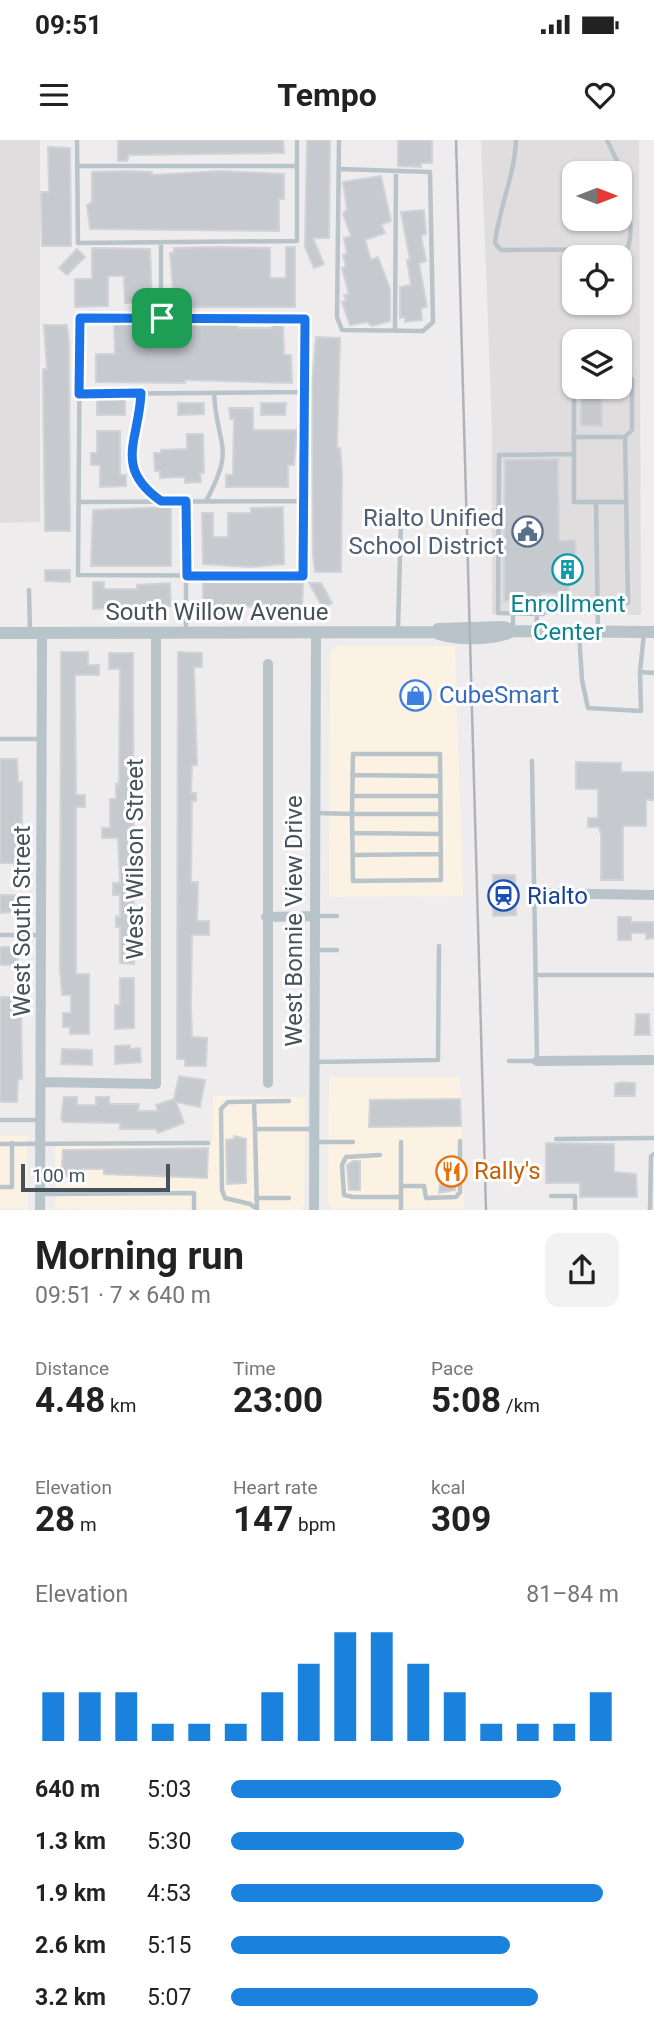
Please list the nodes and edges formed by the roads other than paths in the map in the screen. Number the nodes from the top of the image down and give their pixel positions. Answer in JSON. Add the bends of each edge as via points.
{"nodes":[{"id":1,"x":77,"y":140,"type":"edge"},
{"id":2,"x":297,"y":140,"type":"edge"},
{"id":3,"x":339,"y":140,"type":"edge"},
{"id":4,"x":516,"y":140,"type":"edge"},
{"id":5,"x":607,"y":140,"type":"edge"},
{"id":6,"x":618,"y":161,"type":"edge"},
{"id":7,"x":77,"y":166,"type":"junction"},
{"id":8,"x":297,"y":166,"type":"junction"},
{"id":9,"x":339,"y":169,"type":"junction"},
{"id":10,"x":396,"y":171,"type":"junction"},
{"id":11,"x":632,"y":231,"type":"edge"},
{"id":12,"x":162,"y":242,"type":"junction"},
{"id":13,"x":162,"y":318,"type":"junction"},
{"id":14,"x":396,"y":331,"type":"junction"},
{"id":15,"x":304,"y":392,"type":"junction"},
{"id":16,"x":141,"y":393,"type":"junction"},
{"id":17,"x":215,"y":393,"type":"junction"},
{"id":18,"x":79,"y":394,"type":"junction"},
{"id":19,"x":574,"y":399,"type":"edge"},
{"id":20,"x":632,"y":399,"type":"edge"},
{"id":21,"x":573,"y":437,"type":"junction"},
{"id":22,"x":625,"y":437,"type":"junction"},
{"id":23,"x":573,"y":454,"type":"junction"},
{"id":24,"x":161,"y":501,"type":"junction"},
{"id":25,"x":186,"y":501,"type":"junction"},
{"id":26,"x":205,"y":501,"type":"junction"},
{"id":27,"x":304,"y":501,"type":"junction"},
{"id":28,"x":79,"y":502,"type":"junction"},
{"id":29,"x":596,"y":502,"type":"junction"},
{"id":30,"x":626,"y":502,"type":"junction"},
{"id":31,"x":401,"y":518,"type":"dead end"},
{"id":32,"x":187,"y":576,"type":"junction"},
{"id":33,"x":29,"y":590,"type":"dead end"},
{"id":34,"x":598,"y":603,"type":"junction"},
{"id":35,"x":513,"y":613,"type":"junction"},
{"id":36,"x":537,"y":614,"type":"junction"},
{"id":37,"x":513,"y":631,"type":"junction"},
{"id":38,"x":536,"y":631,"type":"junction"},
{"id":39,"x":397,"y":632,"type":"junction"},
{"id":40,"x":579,"y":632,"type":"junction"},
{"id":41,"x":598,"y":632,"type":"junction"},
{"id":42,"x":649,"y":632,"type":"edge"},
{"id":43,"x":316,"y":633,"type":"junction"},
{"id":44,"x":0,"y":634,"type":"edge"},
{"id":45,"x":36,"y":634,"type":"junction"},
{"id":46,"x":156,"y":634,"type":"junction"},
{"id":47,"x":186,"y":634,"type":"junction"},
{"id":48,"x":268,"y":664,"type":"dead end"},
{"id":49,"x":640,"y":672,"type":"junction"},
{"id":50,"x":654,"y":673,"type":"edge"},
{"id":51,"x":0,"y":739,"type":"edge"},
{"id":52,"x":44,"y":740,"type":"junction"},
{"id":53,"x":532,"y":761,"type":"dead end"},
{"id":54,"x":352,"y":775,"type":"junction"},
{"id":55,"x":439,"y":776,"type":"junction"},
{"id":56,"x":352,"y":796,"type":"junction"},
{"id":57,"x":440,"y":796,"type":"junction"},
{"id":58,"x":315,"y":813,"type":"junction"},
{"id":59,"x":352,"y":814,"type":"junction"},
{"id":60,"x":440,"y":814,"type":"junction"},
{"id":61,"x":352,"y":833,"type":"junction"},
{"id":62,"x":440,"y":834,"type":"junction"},
{"id":63,"x":440,"y":854,"type":"junction"},
{"id":64,"x":353,"y":855,"type":"junction"},
{"id":65,"x":535,"y":894,"type":"junction"},
{"id":66,"x":654,"y":895,"type":"edge"},
{"id":67,"x":315,"y":916,"type":"junction"},
{"id":68,"x":338,"y":916,"type":"dead end"},
{"id":69,"x":266,"y":917,"type":"junction"},
{"id":70,"x":0,"y":934,"type":"edge"},
{"id":71,"x":43,"y":934,"type":"junction"},
{"id":72,"x":439,"y":946,"type":"dead end"},
{"id":73,"x":315,"y":950,"type":"junction"},
{"id":74,"x":337,"y":950,"type":"dead end"},
{"id":75,"x":536,"y":975,"type":"junction"},
{"id":76,"x":654,"y":975,"type":"edge"},
{"id":77,"x":654,"y":1059,"type":"edge"},
{"id":78,"x":509,"y":1061,"type":"dead end"},
{"id":79,"x":537,"y":1061,"type":"junction"},
{"id":80,"x":314,"y":1062,"type":"junction"},
{"id":81,"x":42,"y":1082,"type":"junction"},
{"id":82,"x":268,"y":1083,"type":"dead end"},
{"id":83,"x":289,"y":1101,"type":"dead end"},
{"id":84,"x":254,"y":1104,"type":"junction"},
{"id":85,"x":0,"y":1120,"type":"edge"},
{"id":86,"x":41,"y":1120,"type":"junction"},
{"id":87,"x":255,"y":1129,"type":"junction"},
{"id":88,"x":314,"y":1129,"type":"junction"},
{"id":89,"x":654,"y":1138,"type":"edge"},
{"id":90,"x":556,"y":1139,"type":"dead end"},
{"id":91,"x":460,"y":1141,"type":"dead end"},
{"id":92,"x":314,"y":1142,"type":"junction"},
{"id":93,"x":353,"y":1142,"type":"dead end"},
{"id":94,"x":401,"y":1142,"type":"dead end"},
{"id":95,"x":0,"y":1143,"type":"edge"},
{"id":96,"x":12,"y":1143,"type":"junction"},
{"id":97,"x":41,"y":1143,"type":"junction"},
{"id":98,"x":208,"y":1143,"type":"dead end"},
{"id":99,"x":380,"y":1154,"type":"dead end"},
{"id":100,"x":654,"y":1154,"type":"edge"},
{"id":101,"x":401,"y":1186,"type":"junction"},
{"id":102,"x":0,"y":1187,"type":"edge"},
{"id":103,"x":41,"y":1194,"type":"junction"},
{"id":104,"x":551,"y":1196,"type":"dead end"},
{"id":105,"x":401,"y":1197,"type":"junction"},
{"id":106,"x":256,"y":1198,"type":"junction"},
{"id":107,"x":289,"y":1198,"type":"dead end"},
{"id":108,"x":40,"y":1209,"type":"edge"},
{"id":109,"x":194,"y":1209,"type":"edge"},
{"id":110,"x":257,"y":1209,"type":"edge"},
{"id":111,"x":314,"y":1209,"type":"edge"},
{"id":112,"x":401,"y":1209,"type":"edge"},
{"id":113,"x":575,"y":1209,"type":"edge"},
{"id":114,"x":650,"y":1209,"type":"edge"}],
"edges":[{"from":1,"to":7,"type":"lane"},
{"from":2,"to":8,"type":"lane"},
{"from":3,"to":9,"type":"lane"},
{"from":4,"to":11,"type":"lane","via":[[497,224],[495,243],[501,250],[624,249]]},
{"from":5,"to":6,"type":"lane"},
{"from":7,"to":8,"type":"lane"},
{"from":7,"to":12,"type":"lane","via":[[78,243]]},
{"from":8,"to":12,"type":"lane","via":[[297,241]]},
{"from":9,"to":10,"type":"lane"},
{"from":9,"to":14,"type":"lane","via":[[337,317],[342,330]]},
{"from":10,"to":14,"type":"lane"},
{"from":10,"to":14,"type":"lane","via":[[430,172],[433,322],[423,331]]},
{"from":12,"to":13,"type":"lane"},
{"from":13,"to":15,"type":"lane","via":[[305,319]]},
{"from":13,"to":18,"type":"lane","via":[[80,318]]},
{"from":15,"to":17,"type":"lane"},
{"from":15,"to":27,"type":"lane"},
{"from":16,"to":17,"type":"lane"},
{"from":16,"to":18,"type":"lane"},
{"from":16,"to":24,"type":"lane","via":[[131,461],[135,476]]},
{"from":17,"to":26,"type":"lane","via":[[224,465]]},
{"from":18,"to":28,"type":"lane"},
{"from":19,"to":21,"type":"lane"},
{"from":20,"to":22,"type":"lane","via":[[632,430]]},
{"from":21,"to":22,"type":"lane"},
{"from":21,"to":23,"type":"lane"},
{"from":22,"to":30,"type":"lane"},
{"from":23,"to":29,"type":"lane","via":[[574,502]]},
{"from":23,"to":35,"type":"lane","via":[[499,455],[498,613]]},
{"from":24,"to":25,"type":"lane"},
{"from":24,"to":28,"type":"lane"},
{"from":25,"to":26,"type":"lane"},
{"from":25,"to":32,"type":"lane"},
{"from":26,"to":27,"type":"lane"},
{"from":27,"to":32,"type":"lane","via":[[303,576]]},
{"from":28,"to":32,"type":"lane","via":[[78,575]]},
{"from":29,"to":30,"type":"lane"},
{"from":29,"to":34,"type":"lane"},
{"from":30,"to":34,"type":"lane","via":[[628,603]]},
{"from":31,"to":39,"type":"lane"},
{"from":32,"to":47,"type":"lane"},
{"from":33,"to":45,"type":"lane"},
{"from":34,"to":36,"type":"lane","via":[[548,604],[543,614]]},
{"from":34,"to":41,"type":"lane"},
{"from":35,"to":36,"type":"lane"},
{"from":35,"to":37,"type":"lane"},
{"from":36,"to":38,"type":"lane"},
{"from":37,"to":38,"type":"street","name":"South Willow Avenue"},
{"from":37,"to":39,"type":"street","name":"South Willow Avenue","via":[[504,636]]},
{"from":38,"to":40,"type":"street","name":"South Willow Avenue"},
{"from":39,"to":43,"type":"street","name":"South Willow Avenue"},
{"from":40,"to":41,"type":"street","name":"South Willow Avenue"},
{"from":40,"to":49,"type":"lane","via":[[588,708],[641,711]]},
{"from":41,"to":42,"type":"street","name":"South Willow Avenue"},
{"from":42,"to":49,"type":"lane"},
{"from":43,"to":47,"type":"street","name":"South Willow Avenue"},
{"from":43,"to":58,"type":"street","name":"West Bonnie View Drive"},
{"from":44,"to":45,"type":"street","name":"South Willow Avenue"},
{"from":45,"to":46,"type":"street","name":"South Willow Avenue"},
{"from":45,"to":52,"type":"street","name":"West South Street"},
{"from":46,"to":47,"type":"street","name":"South Willow Avenue"},
{"from":46,"to":81,"type":"street","name":"West Wilson Street","via":[[156,1084]]},
{"from":48,"to":69,"type":"street"},
{"from":49,"to":50,"type":"lane"},
{"from":51,"to":52,"type":"lane"},
{"from":52,"to":71,"type":"street","name":"West South Street"},
{"from":53,"to":65,"type":"lane"},
{"from":54,"to":55,"type":"lane"},
{"from":54,"to":55,"type":"lane","via":[[353,754],[440,754]]},
{"from":54,"to":56,"type":"lane"},
{"from":55,"to":57,"type":"lane"},
{"from":56,"to":57,"type":"lane"},
{"from":56,"to":59,"type":"lane"},
{"from":57,"to":60,"type":"lane"},
{"from":58,"to":59,"type":"lane"},
{"from":58,"to":67,"type":"street","name":"West Bonnie View Drive"},
{"from":59,"to":60,"type":"lane"},
{"from":59,"to":61,"type":"lane"},
{"from":60,"to":62,"type":"lane"},
{"from":61,"to":62,"type":"lane"},
{"from":61,"to":64,"type":"lane"},
{"from":62,"to":63,"type":"lane"},
{"from":63,"to":64,"type":"lane"},
{"from":63,"to":64,"type":"lane","via":[[442,880],[379,881],[353,881]]},
{"from":65,"to":66,"type":"street"},
{"from":65,"to":75,"type":"lane"},
{"from":67,"to":68,"type":"lane"},
{"from":67,"to":69,"type":"street"},
{"from":67,"to":73,"type":"street","name":"West Bonnie View Drive"},
{"from":69,"to":82,"type":"street"},
{"from":70,"to":71,"type":"lane"},
{"from":71,"to":81,"type":"street","name":"West South Street"},
{"from":72,"to":80,"type":"lane","via":[[439,1060]]},
{"from":73,"to":74,"type":"lane"},
{"from":73,"to":80,"type":"street","name":"West Bonnie View Drive"},
{"from":75,"to":76,"type":"lane"},
{"from":75,"to":79,"type":"lane"},
{"from":77,"to":79,"type":"street"},
{"from":78,"to":79,"type":"lane"},
{"from":80,"to":88,"type":"street","name":"West Bonnie View Drive"},
{"from":81,"to":86,"type":"street","name":"West South Street"},
{"from":83,"to":84,"type":"lane"},
{"from":84,"to":87,"type":"lane"},
{"from":84,"to":110,"type":"lane","via":[[228,1102],[221,1109],[220,1146],[225,1198]]},
{"from":85,"to":86,"type":"lane"},
{"from":86,"to":97,"type":"street","name":"West South Street"},
{"from":87,"to":88,"type":"lane"},
{"from":87,"to":106,"type":"lane"},
{"from":88,"to":92,"type":"street","name":"West Bonnie View Drive"},
{"from":89,"to":90,"type":"lane"},
{"from":91,"to":101,"type":"lane","via":[[460,1192],[456,1196],[426,1198],[424,1186]]},
{"from":92,"to":93,"type":"lane"},
{"from":92,"to":111,"type":"street","name":"West Bonnie View Drive"},
{"from":94,"to":101,"type":"lane"},
{"from":95,"to":96,"type":"lane"},
{"from":96,"to":97,"type":"lane"},
{"from":96,"to":102,"type":"lane","via":[[12,1187]]},
{"from":97,"to":98,"type":"lane"},
{"from":97,"to":103,"type":"street","name":"West South Street"},
{"from":99,"to":105,"type":"lane","via":[[349,1155],[342,1165],[344,1195]]},
{"from":100,"to":114,"type":"lane"},
{"from":101,"to":105,"type":"lane"},
{"from":103,"to":108,"type":"street","name":"West South Street"},
{"from":103,"to":109,"type":"lane","via":[[194,1194]]},
{"from":104,"to":113,"type":"lane","via":[[575,1196]]},
{"from":105,"to":112,"type":"lane"},
{"from":106,"to":107,"type":"lane"},
{"from":106,"to":110,"type":"lane"}]}
